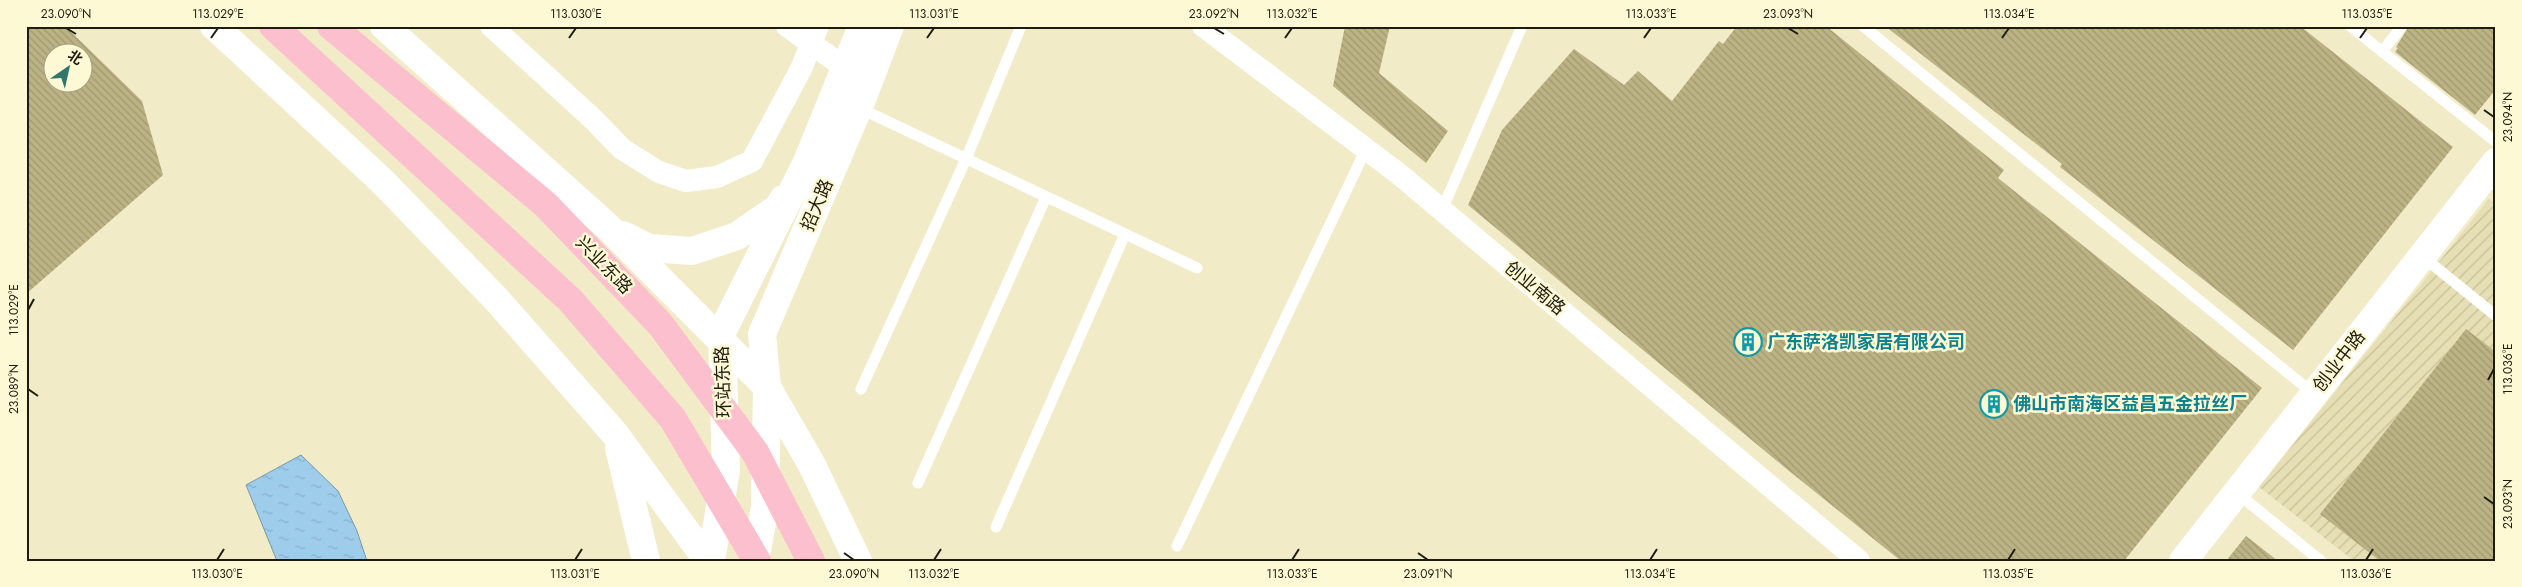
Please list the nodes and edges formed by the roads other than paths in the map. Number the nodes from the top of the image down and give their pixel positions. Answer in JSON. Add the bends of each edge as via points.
{"nodes":[{"id":1,"x":214,"y":26,"type":"edge"},
{"id":2,"x":273,"y":26,"type":"edge"},
{"id":3,"x":331,"y":26,"type":"edge"},
{"id":4,"x":384,"y":26,"type":"edge"},
{"id":5,"x":491,"y":26,"type":"edge"},
{"id":6,"x":786,"y":26,"type":"edge"},
{"id":7,"x":862,"y":26,"type":"edge"},
{"id":8,"x":890,"y":26,"type":"edge"},
{"id":9,"x":1021,"y":26,"type":"edge"},
{"id":10,"x":1203,"y":26,"type":"edge"},
{"id":11,"x":1522,"y":26,"type":"edge"},
{"id":12,"x":1862,"y":26,"type":"edge"},
{"id":13,"x":2350,"y":26,"type":"edge"},
{"id":14,"x":2402,"y":26,"type":"edge"},
{"id":15,"x":815,"y":35,"type":"edge"},
{"id":16,"x":2382,"y":52,"type":"junction"},
{"id":17,"x":840,"y":80,"type":"junction"},
{"id":18,"x":868,"y":84,"type":"junction"},
{"id":19,"x":859,"y":108,"type":"junction"},
{"id":20,"x":2496,"y":142,"type":"edge"},
{"id":21,"x":1366,"y":149,"type":"junction"},
{"id":22,"x":966,"y":159,"type":"junction"},
{"id":23,"x":808,"y":162,"type":"junction"},
{"id":24,"x":2494,"y":169,"type":"edge"},
{"id":25,"x":1046,"y":197,"type":"junction"},
{"id":26,"x":1442,"y":210,"type":"junction"},
{"id":27,"x":608,"y":227,"type":"junction"},
{"id":28,"x":1125,"y":234,"type":"junction"},
{"id":29,"x":2422,"y":256,"type":"junction"},
{"id":30,"x":1197,"y":268,"type":"dead end"},
{"id":31,"x":2496,"y":316,"type":"edge"},
{"id":32,"x":722,"y":342,"type":"junction"},
{"id":33,"x":767,"y":387,"type":"junction"},
{"id":34,"x":861,"y":389,"type":"dead end"},
{"id":35,"x":2314,"y":394,"type":"junction"},
{"id":36,"x":615,"y":434,"type":"junction"},
{"id":37,"x":918,"y":482,"type":"dead end"},
{"id":38,"x":2236,"y":493,"type":"junction"},
{"id":39,"x":996,"y":527,"type":"dead end"},
{"id":40,"x":1177,"y":546,"type":"dead end"},
{"id":41,"x":646,"y":561,"type":"edge"},
{"id":42,"x":710,"y":561,"type":"edge"},
{"id":43,"x":756,"y":561,"type":"edge"},
{"id":44,"x":811,"y":561,"type":"edge"},
{"id":45,"x":858,"y":561,"type":"edge"},
{"id":46,"x":1859,"y":561,"type":"edge"},
{"id":47,"x":2183,"y":561,"type":"edge"},
{"id":48,"x":2321,"y":561,"type":"edge"}],
"edges":[{"from":1,"to":36,"type":"main road","via":[[382,181],[497,300]]},
{"from":2,"to":43,"type":"main road","via":[[571,301],[673,419]]},
{"from":3,"to":44,"type":"main road","name":"兴业东路","via":[[546,205],[660,324],[755,452]]},
{"from":4,"to":27,"type":"main road"},
{"from":5,"to":15,"type":"street","via":[[622,149],[659,172],[686,181],[717,177],[752,161],[802,67]]},
{"from":6,"to":15,"type":"street"},
{"from":7,"to":17,"type":"main road","name":"招大路"},
{"from":8,"to":18,"type":"main road","name":"招大路"},
{"from":9,"to":22,"type":"lane"},
{"from":10,"to":21,"type":"street","name":"创业南路"},
{"from":11,"to":26,"type":"lane"},
{"from":12,"to":35,"type":"lane"},
{"from":13,"to":16,"type":"lane"},
{"from":14,"to":16,"type":"lane"},
{"from":15,"to":17,"type":"street"},
{"from":16,"to":20,"type":"lane"},
{"from":17,"to":18,"type":"street"},
{"from":17,"to":19,"type":"lane"},
{"from":17,"to":23,"type":"main road","name":"招大路"},
{"from":18,"to":19,"type":"main road","name":"招大路"},
{"from":19,"to":22,"type":"lane"},
{"from":19,"to":33,"type":"main road","name":"招大路","via":[[762,334]]},
{"from":21,"to":26,"type":"street","name":"创业南路"},
{"from":21,"to":40,"type":"lane"},
{"from":22,"to":25,"type":"lane"},
{"from":22,"to":34,"type":"lane"},
{"from":23,"to":27,"type":"main road","via":[[779,206],[737,236],[692,251],[649,248]]},
{"from":23,"to":32,"type":"main road","name":"环站东路","via":[[722,332]]},
{"from":24,"to":29,"type":"main road","name":"创业中路"},
{"from":25,"to":28,"type":"lane"},
{"from":25,"to":37,"type":"lane"},
{"from":26,"to":46,"type":"street","name":"创业南路"},
{"from":27,"to":32,"type":"main road"},
{"from":28,"to":30,"type":"lane"},
{"from":28,"to":39,"type":"lane"},
{"from":29,"to":31,"type":"lane"},
{"from":29,"to":35,"type":"main road","name":"创业中路"},
{"from":32,"to":33,"type":"main road"},
{"from":32,"to":42,"type":"main road","name":"环站东路","via":[[726,470]]},
{"from":33,"to":43,"type":"main road","via":[[765,507]]},
{"from":33,"to":45,"type":"main road","via":[[812,465]]},
{"from":35,"to":38,"type":"main road","name":"创业中路"},
{"from":36,"to":41,"type":"main road"},
{"from":36,"to":42,"type":"main road"},
{"from":38,"to":47,"type":"main road","name":"创业中路"},
{"from":38,"to":48,"type":"lane"}]}
